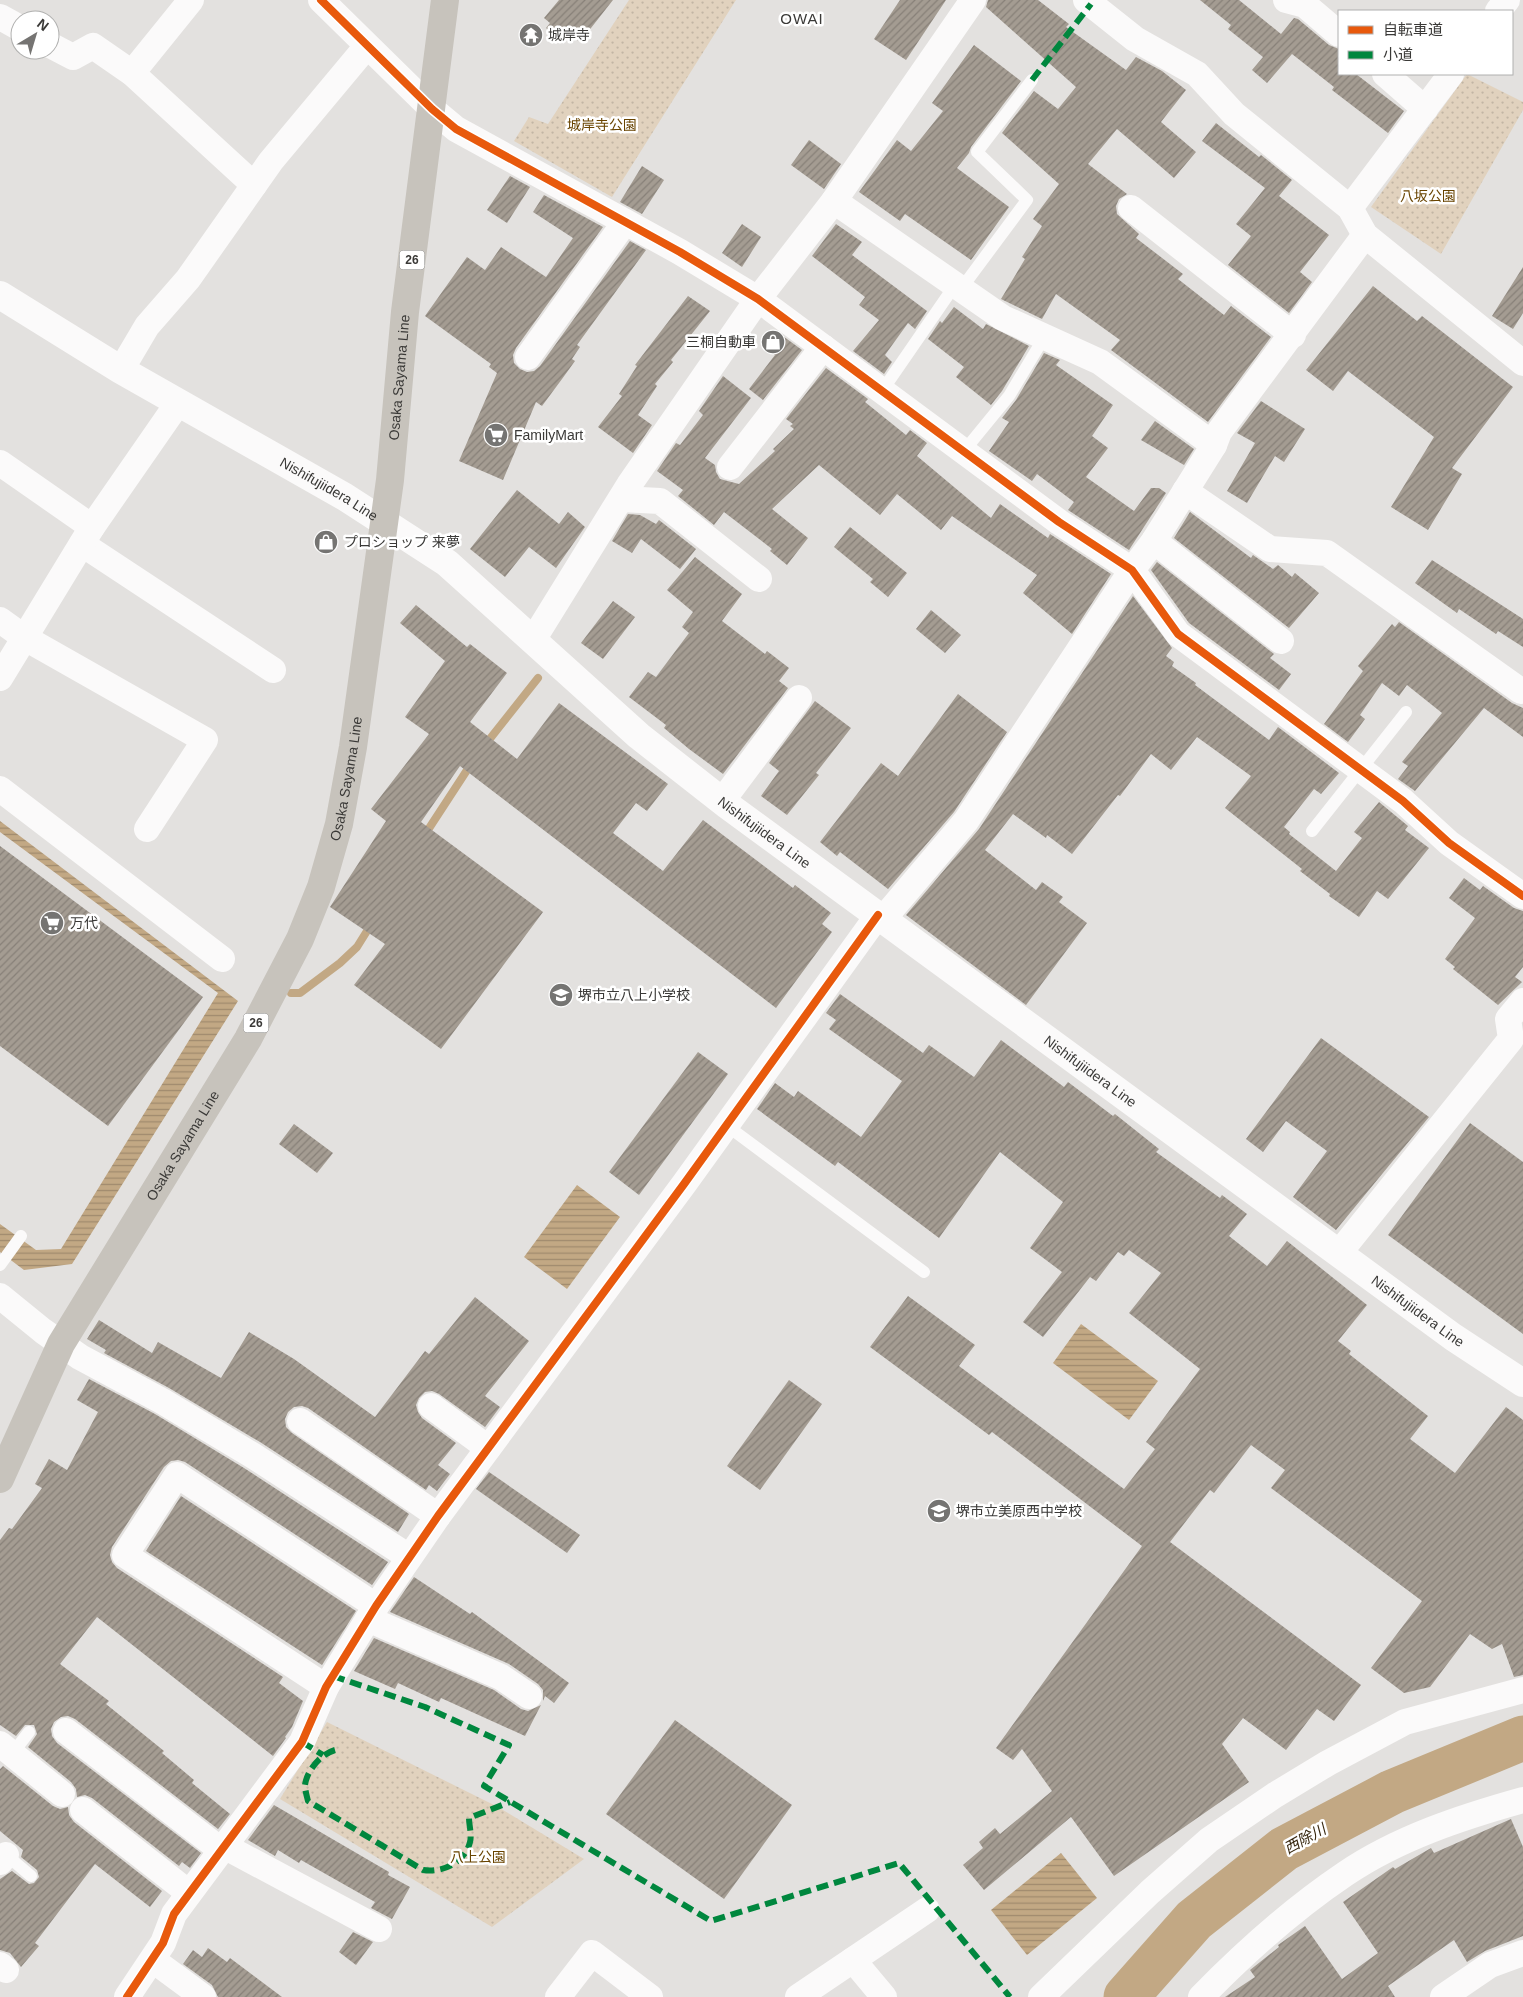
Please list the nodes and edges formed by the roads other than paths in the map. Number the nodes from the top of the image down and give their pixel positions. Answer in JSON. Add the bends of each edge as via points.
{"nodes":[{"id":1,"x":191,"y":0,"type":"edge"},
{"id":2,"x":321,"y":0,"type":"edge"},
{"id":3,"x":445,"y":0,"type":"edge"},
{"id":4,"x":973,"y":0,"type":"edge"},
{"id":5,"x":1086,"y":0,"type":"edge"},
{"id":6,"x":1286,"y":0,"type":"edge"},
{"id":7,"x":1507,"y":0,"type":"edge"},
{"id":8,"x":1499,"y":10,"type":"edge"},
{"id":9,"x":1338,"y":33,"type":"edge"},
{"id":10,"x":367,"y":46,"type":"junction"},
{"id":11,"x":60,"y":50,"type":"edge"},
{"id":12,"x":132,"y":73,"type":"junction"},
{"id":13,"x":1386,"y":75,"type":"edge"},
{"id":14,"x":1450,"y":75,"type":"edge"},
{"id":15,"x":1032,"y":80,"type":"dead end"},
{"id":16,"x":1425,"y":108,"type":"junction"},
{"id":17,"x":432,"y":109,"type":"junction"},
{"id":18,"x":254,"y":185,"type":"junction"},
{"id":19,"x":834,"y":201,"type":"junction"},
{"id":20,"x":1131,"y":208,"type":"dead end"},
{"id":21,"x":1350,"y":208,"type":"junction"},
{"id":22,"x":625,"y":222,"type":"junction"},
{"id":23,"x":1365,"y":235,"type":"junction"},
{"id":24,"x":958,"y":287,"type":"junction"},
{"id":25,"x":0,"y":295,"type":"edge"},
{"id":26,"x":758,"y":299,"type":"junction"},
{"id":27,"x":1293,"y":335,"type":"junction"},
{"id":28,"x":1046,"y":336,"type":"junction"},
{"id":29,"x":824,"y":347,"type":"junction"},
{"id":30,"x":528,"y":357,"type":"dead end"},
{"id":31,"x":1523,"y":363,"type":"edge"},
{"id":32,"x":120,"y":370,"type":"junction"},
{"id":33,"x":882,"y":391,"type":"junction"},
{"id":34,"x":178,"y":403,"type":"junction"},
{"id":35,"x":1214,"y":445,"type":"junction"},
{"id":36,"x":964,"y":451,"type":"junction"},
{"id":37,"x":0,"y":463,"type":"edge"},
{"id":38,"x":730,"y":467,"type":"dead end"},
{"id":39,"x":1185,"y":491,"type":"junction"},
{"id":40,"x":621,"y":499,"type":"junction"},
{"id":41,"x":384,"y":520,"type":"junction"},
{"id":42,"x":87,"y":535,"type":"junction"},
{"id":43,"x":1154,"y":541,"type":"junction"},
{"id":44,"x":1132,"y":570,"type":"junction"},
{"id":45,"x":759,"y":579,"type":"dead end"},
{"id":46,"x":0,"y":620,"type":"edge"},
{"id":47,"x":25,"y":638,"type":"junction"},
{"id":48,"x":533,"y":640,"type":"junction"},
{"id":49,"x":1281,"y":641,"type":"dead end"},
{"id":50,"x":273,"y":670,"type":"dead end"},
{"id":51,"x":0,"y":678,"type":"edge"},
{"id":52,"x":1521,"y":691,"type":"dead end"},
{"id":53,"x":800,"y":698,"type":"dead end"},
{"id":54,"x":1406,"y":712,"type":"dead end"},
{"id":55,"x":1361,"y":770,"type":"junction"},
{"id":56,"x":0,"y":789,"type":"edge"},
{"id":57,"x":722,"y":801,"type":"junction"},
{"id":58,"x":147,"y":828,"type":"dead end"},
{"id":59,"x":1312,"y":831,"type":"dead end"},
{"id":60,"x":1523,"y":896,"type":"edge"},
{"id":61,"x":881,"y":917,"type":"junction"},
{"id":62,"x":222,"y":959,"type":"dead end"},
{"id":63,"x":1523,"y":1001,"type":"edge"},
{"id":64,"x":726,"y":1125,"type":"junction"},
{"id":65,"x":21,"y":1236,"type":"dead end"},
{"id":66,"x":1339,"y":1253,"type":"junction"},
{"id":67,"x":0,"y":1265,"type":"edge"},
{"id":68,"x":924,"y":1272,"type":"dead end"},
{"id":69,"x":0,"y":1296,"type":"edge"},
{"id":70,"x":61,"y":1344,"type":"junction"},
{"id":71,"x":1523,"y":1383,"type":"edge"},
{"id":72,"x":431,"y":1406,"type":"dead end"},
{"id":73,"x":300,"y":1421,"type":"dead end"},
{"id":74,"x":488,"y":1448,"type":"junction"},
{"id":75,"x":0,"y":1478,"type":"edge"},
{"id":76,"x":438,"y":1516,"type":"junction"},
{"id":77,"x":409,"y":1557,"type":"junction"},
{"id":78,"x":372,"y":1613,"type":"junction"},
{"id":79,"x":326,"y":1687,"type":"junction"},
{"id":80,"x":1523,"y":1690,"type":"edge"},
{"id":81,"x":529,"y":1696,"type":"dead end"},
{"id":82,"x":66,"y":1731,"type":"dead end"},
{"id":83,"x":29,"y":1732,"type":"dead end"},
{"id":84,"x":6,"y":1749,"type":"edge"},
{"id":85,"x":62,"y":1794,"type":"dead end"},
{"id":86,"x":1523,"y":1800,"type":"edge"},
{"id":87,"x":83,"y":1810,"type":"dead end"},
{"id":88,"x":223,"y":1848,"type":"junction"},
{"id":89,"x":2,"y":1856,"type":"edge"},
{"id":90,"x":31,"y":1876,"type":"dead end"},
{"id":91,"x":188,"y":1893,"type":"junction"},
{"id":92,"x":927,"y":1910,"type":"dead end"},
{"id":93,"x":379,"y":1929,"type":"dead end"},
{"id":94,"x":1523,"y":1953,"type":"edge"},
{"id":95,"x":153,"y":1960,"type":"junction"},
{"id":96,"x":853,"y":1960,"type":"junction"},
{"id":97,"x":127,"y":1997,"type":"edge"},
{"id":98,"x":203,"y":1997,"type":"edge"},
{"id":99,"x":558,"y":1997,"type":"edge"},
{"id":100,"x":650,"y":1997,"type":"edge"},
{"id":101,"x":798,"y":1997,"type":"edge"},
{"id":102,"x":884,"y":1997,"type":"edge"},
{"id":103,"x":1041,"y":1997,"type":"edge"},
{"id":104,"x":1202,"y":1997,"type":"edge"},
{"id":105,"x":1443,"y":1997,"type":"edge"}],
"edges":[{"from":1,"to":12,"type":"street"},
{"from":2,"to":10,"type":"street"},
{"from":3,"to":17,"type":"main road","name":"Osaka Sayama Line","number":"26"},
{"from":4,"to":19,"type":"street"},
{"from":5,"to":21,"type":"street","via":[[1135,39],[1198,74],[1234,114]]},
{"from":6,"to":9,"type":"street","via":[[1306,5]]},
{"from":7,"to":8,"type":"street"},
{"from":10,"to":17,"type":"street"},
{"from":10,"to":18,"type":"street"},
{"from":11,"to":12,"type":"street","via":[[73,57],[93,46]]},
{"from":12,"to":18,"type":"street"},
{"from":13,"to":16,"type":"street"},
{"from":14,"to":16,"type":"street"},
{"from":15,"to":24,"type":"lane","via":[[977,152],[1027,200]]},
{"from":16,"to":21,"type":"street"},
{"from":17,"to":22,"type":"street","via":[[456,129]]},
{"from":17,"to":41,"type":"main road","name":"Osaka Sayama Line","number":"26","via":[[405,312]]},
{"from":18,"to":32,"type":"street","via":[[188,279],[147,326]]},
{"from":19,"to":24,"type":"street"},
{"from":19,"to":26,"type":"street"},
{"from":20,"to":27,"type":"street"},
{"from":21,"to":23,"type":"street"},
{"from":22,"to":26,"type":"street"},
{"from":22,"to":30,"type":"street"},
{"from":23,"to":27,"type":"street"},
{"from":23,"to":31,"type":"street"},
{"from":24,"to":28,"type":"street","via":[[1003,318]]},
{"from":24,"to":33,"type":"lane"},
{"from":25,"to":32,"type":"main road","name":"Nishifujiidera Line"},
{"from":26,"to":29,"type":"street"},
{"from":26,"to":40,"type":"street"},
{"from":27,"to":35,"type":"street","via":[[1219,432]]},
{"from":28,"to":35,"type":"street","via":[[1100,362]]},
{"from":28,"to":36,"type":"lane","via":[[1010,396]]},
{"from":29,"to":33,"type":"street"},
{"from":29,"to":38,"type":"street"},
{"from":32,"to":34,"type":"main road","name":"Nishifujiidera Line"},
{"from":33,"to":36,"type":"street"},
{"from":34,"to":41,"type":"main road","name":"Nishifujiidera Line"},
{"from":34,"to":42,"type":"street"},
{"from":35,"to":39,"type":"street"},
{"from":36,"to":44,"type":"street","via":[[1059,522]]},
{"from":37,"to":42,"type":"street"},
{"from":39,"to":43,"type":"street"},
{"from":39,"to":52,"type":"street","via":[[1270,549],[1327,553]]},
{"from":40,"to":45,"type":"street","via":[[660,501]]},
{"from":40,"to":48,"type":"street"},
{"from":41,"to":48,"type":"main road","name":"Nishifujiidera Line","via":[[447,563]]},
{"from":41,"to":70,"type":"main road","name":"Osaka Sayama Line","number":"26","via":[[353,747],[339,824],[321,887],[300,939],[248,1040]]},
{"from":42,"to":47,"type":"street"},
{"from":42,"to":50,"type":"street"},
{"from":43,"to":44,"type":"street"},
{"from":43,"to":49,"type":"street"},
{"from":44,"to":55,"type":"street","via":[[1178,634]]},
{"from":44,"to":61,"type":"street","via":[[966,822]]},
{"from":46,"to":47,"type":"street"},
{"from":47,"to":51,"type":"street"},
{"from":47,"to":58,"type":"street","via":[[204,740]]},
{"from":48,"to":57,"type":"main road","name":"Nishifujiidera Line","via":[[639,736]]},
{"from":53,"to":57,"type":"street"},
{"from":54,"to":55,"type":"lane"},
{"from":55,"to":59,"type":"lane"},
{"from":55,"to":60,"type":"street","via":[[1403,801],[1449,843]]},
{"from":56,"to":62,"type":"street"},
{"from":57,"to":61,"type":"main road","name":"Nishifujiidera Line"},
{"from":61,"to":64,"type":"street"},
{"from":61,"to":66,"type":"main road","name":"Nishifujiidera Line"},
{"from":63,"to":66,"type":"street","via":[[1508,1019],[1511,1039]]},
{"from":64,"to":68,"type":"lane"},
{"from":64,"to":74,"type":"street"},
{"from":65,"to":67,"type":"lane"},
{"from":66,"to":71,"type":"main road","name":"Nishifujiidera Line"},
{"from":69,"to":70,"type":"street"},
{"from":70,"to":75,"type":"main road","name":"Osaka Sayama Line","number":"26"},
{"from":70,"to":77,"type":"street","via":[[252,1455]]},
{"from":72,"to":74,"type":"street"},
{"from":73,"to":76,"type":"street"},
{"from":74,"to":76,"type":"street"},
{"from":76,"to":77,"type":"street"},
{"from":77,"to":78,"type":"street"},
{"from":78,"to":79,"type":"street"},
{"from":78,"to":79,"type":"street","via":[[177,1475],[125,1555]]},
{"from":78,"to":81,"type":"street","via":[[501,1677]]},
{"from":79,"to":88,"type":"street","via":[[302,1742]]},
{"from":80,"to":103,"type":"street","via":[[1406,1722],[1275,1795],[1209,1840]]},
{"from":82,"to":88,"type":"street"},
{"from":83,"to":84,"type":"lane"},
{"from":84,"to":85,"type":"street"},
{"from":86,"to":104,"type":"street","via":[[1477,1813],[1406,1840],[1346,1873],[1238,1959]]},
{"from":87,"to":91,"type":"street"},
{"from":88,"to":91,"type":"street"},
{"from":88,"to":93,"type":"street"},
{"from":89,"to":90,"type":"lane"},
{"from":91,"to":95,"type":"street","via":[[174,1914]]},
{"from":92,"to":96,"type":"street"},
{"from":94,"to":105,"type":"street","via":[[1490,1966]]},
{"from":95,"to":97,"type":"street"},
{"from":95,"to":98,"type":"street"},
{"from":96,"to":101,"type":"street"},
{"from":96,"to":102,"type":"street"},
{"from":99,"to":100,"type":"street","via":[[592,1953]]}]}
